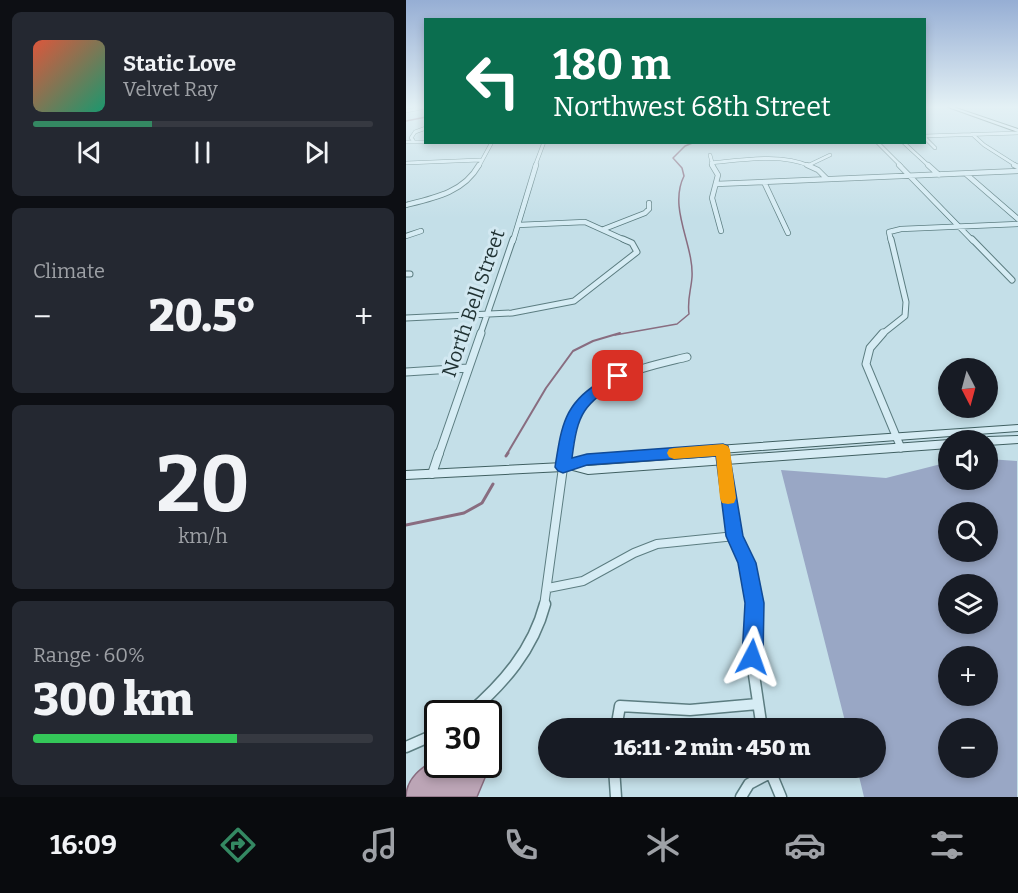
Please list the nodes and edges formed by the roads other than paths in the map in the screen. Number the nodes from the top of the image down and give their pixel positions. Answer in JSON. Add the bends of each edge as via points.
{"nodes":[{"id":1,"x":491,"y":144,"type":"edge"},
{"id":2,"x":543,"y":144,"type":"edge"},
{"id":3,"x":879,"y":144,"type":"edge"},
{"id":4,"x":905,"y":144,"type":"edge"},
{"id":5,"x":932,"y":144,"type":"edge"},
{"id":6,"x":983,"y":144,"type":"edge"},
{"id":7,"x":935,"y":148,"type":"dead end"},
{"id":8,"x":710,"y":155,"type":"dead end"},
{"id":9,"x":830,"y":155,"type":"dead end"},
{"id":10,"x":480,"y":160,"type":"junction"},
{"id":11,"x":406,"y":162,"type":"edge"},
{"id":12,"x":711,"y":163,"type":"junction"},
{"id":13,"x":810,"y":165,"type":"junction"},
{"id":14,"x":1018,"y":169,"type":"edge"},
{"id":15,"x":966,"y":174,"type":"junction"},
{"id":16,"x":939,"y":175,"type":"junction"},
{"id":17,"x":910,"y":176,"type":"junction"},
{"id":18,"x":827,"y":179,"type":"junction"},
{"id":19,"x":764,"y":182,"type":"junction"},
{"id":20,"x":716,"y":184,"type":"junction"},
{"id":21,"x":649,"y":203,"type":"dead end"},
{"id":22,"x":406,"y":206,"type":"edge"},
{"id":23,"x":1018,"y":219,"type":"edge"},
{"id":24,"x":1015,"y":224,"type":"edge"},
{"id":25,"x":518,"y":225,"type":"junction"},
{"id":26,"x":956,"y":226,"type":"junction"},
{"id":27,"x":604,"y":229,"type":"junction"},
{"id":28,"x":421,"y":231,"type":"dead end"},
{"id":29,"x":721,"y":231,"type":"dead end"},
{"id":30,"x":788,"y":233,"type":"dead end"},
{"id":31,"x":406,"y":236,"type":"edge"},
{"id":32,"x":1012,"y":280,"type":"dead end"},
{"id":33,"x":486,"y":314,"type":"junction"},
{"id":34,"x":406,"y":318,"type":"edge"},
{"id":35,"x":687,"y":357,"type":"dead end"},
{"id":36,"x":468,"y":368,"type":"junction"},
{"id":37,"x":406,"y":372,"type":"edge"},
{"id":38,"x":1018,"y":428,"type":"edge"},
{"id":39,"x":896,"y":437,"type":"junction"},
{"id":40,"x":1018,"y":439,"type":"edge"},
{"id":41,"x":998,"y":440,"type":"edge"},
{"id":42,"x":938,"y":445,"type":"edge"},
{"id":43,"x":901,"y":448,"type":"junction"},
{"id":44,"x":723,"y":455,"type":"junction"},
{"id":45,"x":568,"y":467,"type":"junction"},
{"id":46,"x":432,"y":474,"type":"junction"},
{"id":47,"x":406,"y":476,"type":"edge"},
{"id":48,"x":734,"y":536,"type":"junction"},
{"id":49,"x":548,"y":588,"type":"junction"},
{"id":50,"x":484,"y":700,"type":"edge"},
{"id":51,"x":758,"y":704,"type":"junction"},
{"id":52,"x":618,"y":718,"type":"edge"},
{"id":53,"x":760,"y":718,"type":"edge"},
{"id":54,"x":424,"y":739,"type":"edge"},
{"id":55,"x":406,"y":747,"type":"edge"},
{"id":56,"x":615,"y":778,"type":"edge"},
{"id":57,"x":757,"y":778,"type":"edge"},
{"id":58,"x":773,"y":778,"type":"edge"},
{"id":59,"x":616,"y":797,"type":"edge"},
{"id":60,"x":741,"y":797,"type":"edge"},
{"id":61,"x":781,"y":797,"type":"edge"}],
"edges":[{"from":1,"to":10,"type":"street"},
{"from":2,"to":25,"type":"street","name":"North Bell Street"},
{"from":3,"to":17,"type":"street"},
{"from":4,"to":16,"type":"street"},
{"from":5,"to":7,"type":"street"},
{"from":6,"to":14,"type":"street"},
{"from":8,"to":12,"type":"street"},
{"from":9,"to":13,"type":"street"},
{"from":10,"to":11,"type":"street"},
{"from":10,"to":22,"type":"street","via":[[472,177],[463,184]]},
{"from":12,"to":13,"type":"street","via":[[780,160]]},
{"from":12,"to":20,"type":"street","via":[[718,175]]},
{"from":13,"to":18,"type":"street"},
{"from":14,"to":15,"type":"street"},
{"from":15,"to":16,"type":"street"},
{"from":15,"to":23,"type":"street"},
{"from":16,"to":17,"type":"street"},
{"from":17,"to":18,"type":"street"},
{"from":17,"to":26,"type":"street"},
{"from":18,"to":19,"type":"street"},
{"from":19,"to":20,"type":"street"},
{"from":19,"to":30,"type":"street"},
{"from":20,"to":29,"type":"street","via":[[712,200]]},
{"from":21,"to":27,"type":"street","via":[[645,213]]},
{"from":24,"to":26,"type":"street"},
{"from":25,"to":27,"type":"street","via":[[585,222]]},
{"from":25,"to":33,"type":"street","name":"North Bell Street"},
{"from":26,"to":32,"type":"street"},
{"from":26,"to":39,"type":"street","via":[[891,231],[890,242],[906,302],[905,316],[877,338],[866,364]]},
{"from":27,"to":33,"type":"street","via":[[632,243],[637,250],[574,301],[542,310]]},
{"from":28,"to":31,"type":"street"},
{"from":33,"to":34,"type":"street"},
{"from":33,"to":36,"type":"street","name":"North Bell Street"},
{"from":35,"to":45,"type":"street","via":[[618,376],[589,395],[571,419]]},
{"from":36,"to":37,"type":"street"},
{"from":36,"to":46,"type":"street","name":"North Bell Street"},
{"from":38,"to":39,"type":"main road"},
{"from":39,"to":43,"type":"street"},
{"from":39,"to":44,"type":"main road"},
{"from":40,"to":41,"type":"main road"},
{"from":42,"to":43,"type":"main road"},
{"from":43,"to":44,"type":"main road"},
{"from":44,"to":45,"type":"main road","via":[[588,470]]},
{"from":44,"to":48,"type":"street"},
{"from":45,"to":46,"type":"main road"},
{"from":45,"to":49,"type":"street"},
{"from":46,"to":47,"type":"main road"},
{"from":48,"to":49,"type":"street","via":[[656,544],[583,581]]},
{"from":48,"to":51,"type":"street","via":[[747,563],[755,603],[753,668]]},
{"from":49,"to":50,"type":"street","via":[[541,620],[519,662]]},
{"from":51,"to":52,"type":"street","via":[[690,710],[620,706]]},
{"from":51,"to":53,"type":"street"},
{"from":54,"to":55,"type":"street"},
{"from":56,"to":59,"type":"street"},
{"from":57,"to":60,"type":"street","via":[[743,788]]},
{"from":58,"to":61,"type":"street"}]}
